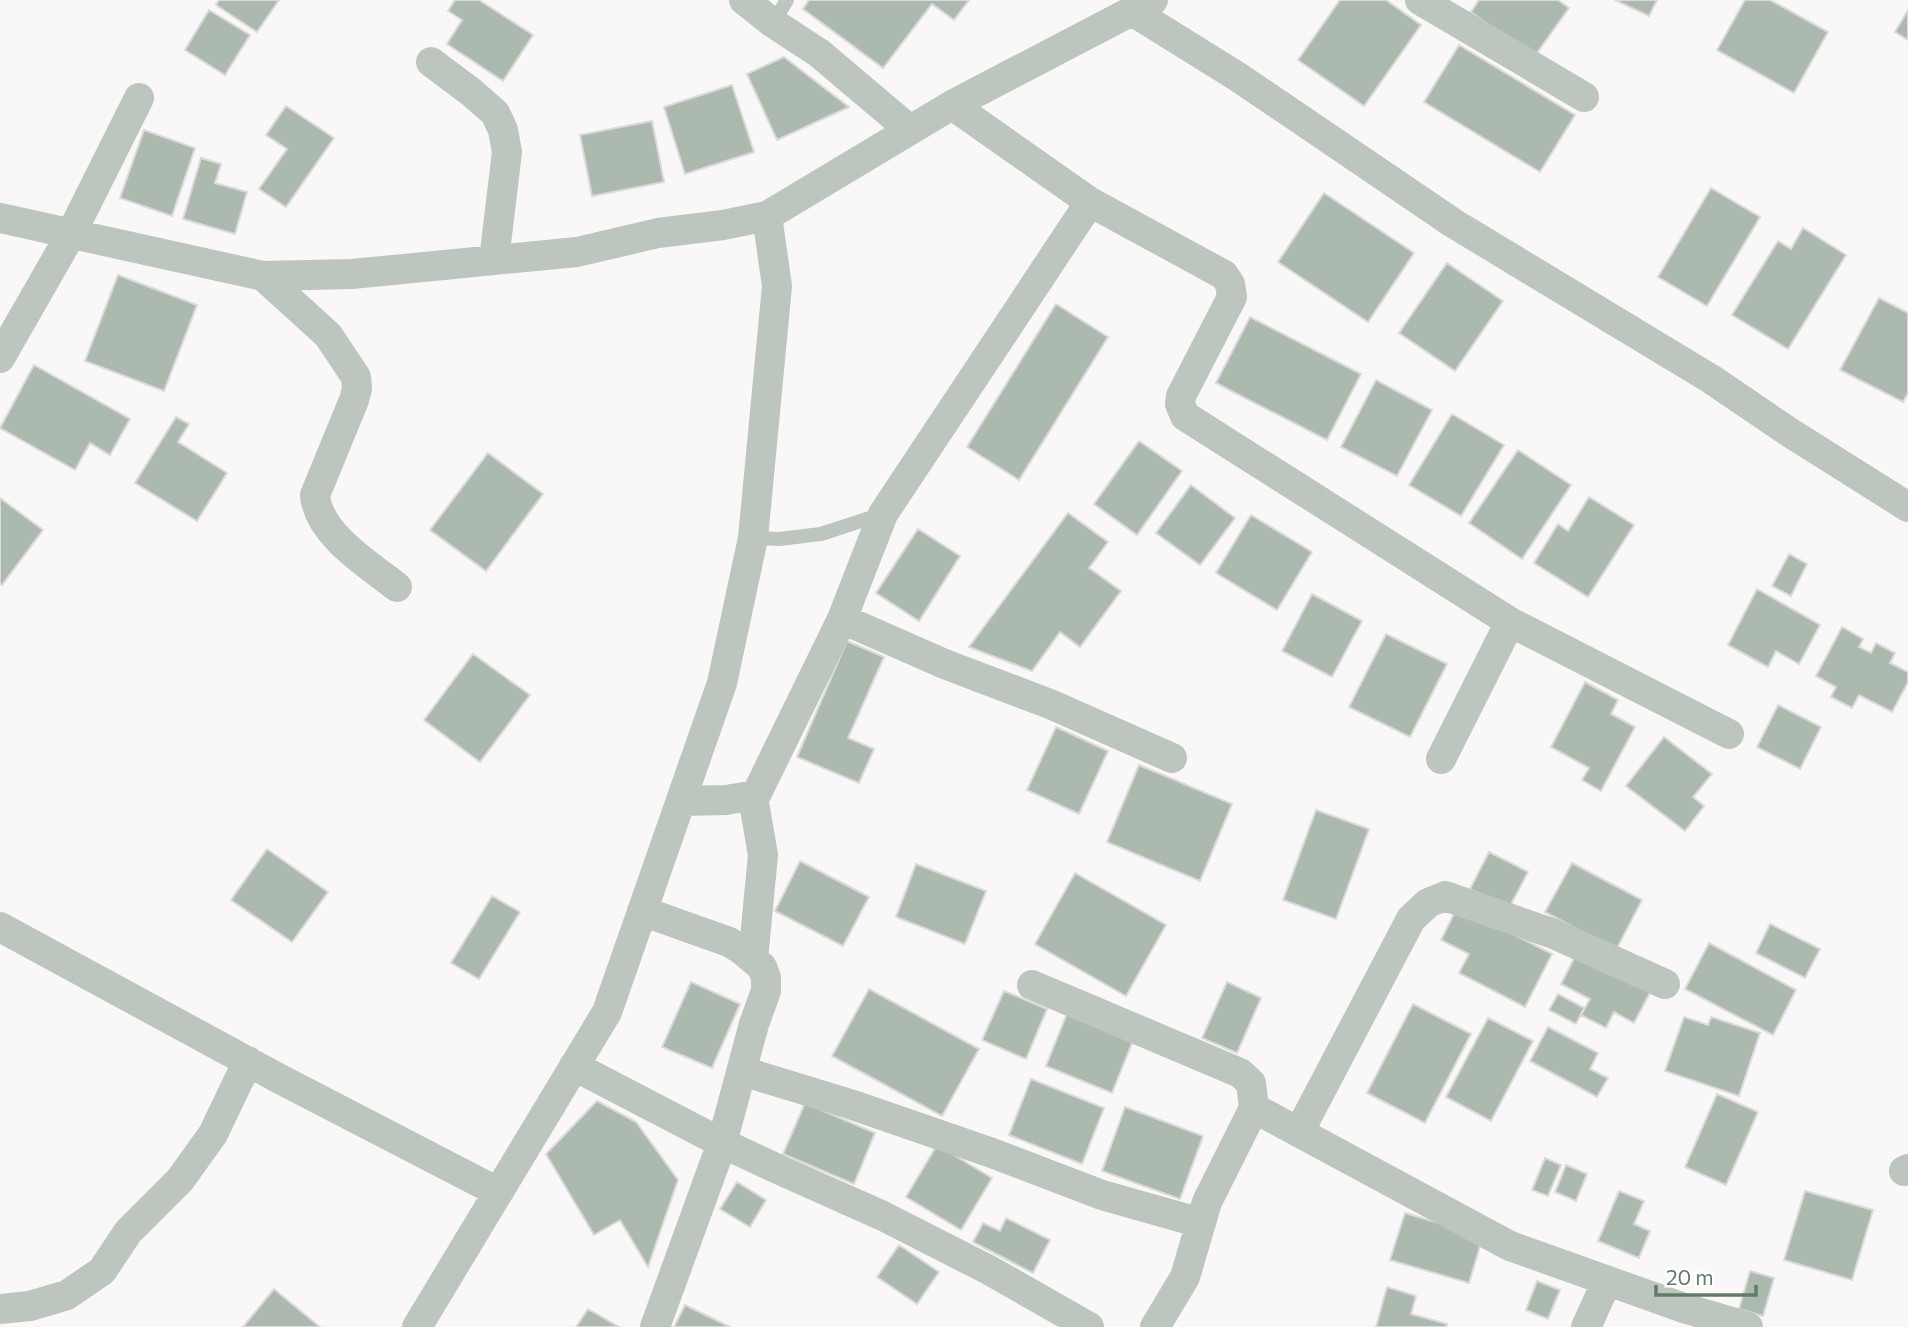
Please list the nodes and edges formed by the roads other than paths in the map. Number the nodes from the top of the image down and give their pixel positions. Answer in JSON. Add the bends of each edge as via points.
{"nodes":[{"id":1,"x":744,"y":0,"type":"edge"},
{"id":2,"x":1420,"y":0,"type":"edge"},
{"id":3,"x":1142,"y":5,"type":"edge"},
{"id":4,"x":780,"y":12,"type":"edge"},
{"id":5,"x":431,"y":62,"type":"dead end"},
{"id":6,"x":1584,"y":97,"type":"dead end"},
{"id":7,"x":139,"y":98,"type":"dead end"},
{"id":8,"x":952,"y":105,"type":"junction"},
{"id":9,"x":910,"y":130,"type":"junction"},
{"id":10,"x":1090,"y":202,"type":"junction"},
{"id":11,"x":767,"y":216,"type":"junction"},
{"id":12,"x":0,"y":218,"type":"edge"},
{"id":13,"x":71,"y":234,"type":"junction"},
{"id":14,"x":494,"y":260,"type":"junction"},
{"id":15,"x":263,"y":276,"type":"junction"},
{"id":16,"x":0,"y":358,"type":"edge"},
{"id":17,"x":1908,"y":507,"type":"edge"},
{"id":18,"x":883,"y":514,"type":"junction"},
{"id":19,"x":753,"y":538,"type":"junction"},
{"id":20,"x":397,"y":587,"type":"dead end"},
{"id":21,"x":842,"y":619,"type":"junction"},
{"id":22,"x":1510,"y":622,"type":"junction"},
{"id":23,"x":1729,"y":734,"type":"dead end"},
{"id":24,"x":1172,"y":758,"type":"dead end"},
{"id":25,"x":1441,"y":759,"type":"dead end"},
{"id":26,"x":753,"y":797,"type":"junction"},
{"id":27,"x":681,"y":801,"type":"junction"},
{"id":28,"x":642,"y":911,"type":"junction"},
{"id":29,"x":0,"y":927,"type":"edge"},
{"id":30,"x":753,"y":959,"type":"junction"},
{"id":31,"x":1665,"y":984,"type":"dead end"},
{"id":32,"x":1032,"y":985,"type":"dead end"},
{"id":33,"x":248,"y":1061,"type":"junction"},
{"id":34,"x":574,"y":1066,"type":"junction"},
{"id":35,"x":742,"y":1071,"type":"junction"},
{"id":36,"x":1254,"y":1108,"type":"junction"},
{"id":37,"x":1299,"y":1132,"type":"junction"},
{"id":38,"x":722,"y":1143,"type":"junction"},
{"id":39,"x":498,"y":1192,"type":"junction"},
{"id":40,"x":1201,"y":1223,"type":"junction"},
{"id":41,"x":1607,"y":1281,"type":"junction"},
{"id":42,"x":0,"y":1309,"type":"edge"},
{"id":43,"x":417,"y":1327,"type":"edge"},
{"id":44,"x":655,"y":1327,"type":"edge"},
{"id":45,"x":1089,"y":1327,"type":"edge"},
{"id":46,"x":1155,"y":1327,"type":"edge"},
{"id":47,"x":1586,"y":1327,"type":"edge"},
{"id":48,"x":1748,"y":1327,"type":"edge"}],
"edges":[{"from":1,"to":4,"type":"street"},
{"from":2,"to":6,"type":"street"},
{"from":3,"to":8,"type":"street"},
{"from":3,"to":17,"type":"street","via":[[1238,77],[1453,223],[1711,379]]},
{"from":4,"to":9,"type":"street","via":[[819,53]]},
{"from":5,"to":14,"type":"street","via":[[495,113],[503,130],[507,152]]},
{"from":7,"to":13,"type":"street"},
{"from":8,"to":9,"type":"street"},
{"from":8,"to":10,"type":"street"},
{"from":9,"to":11,"type":"street"},
{"from":10,"to":18,"type":"street"},
{"from":10,"to":22,"type":"street","via":[[1224,275],[1230,284],[1232,297],[1181,396],[1185,416]]},
{"from":11,"to":14,"type":"street","via":[[577,251]]},
{"from":11,"to":19,"type":"street","via":[[777,286]]},
{"from":12,"to":13,"type":"street"},
{"from":13,"to":15,"type":"street"},
{"from":13,"to":16,"type":"street"},
{"from":14,"to":15,"type":"street","via":[[352,274]]},
{"from":15,"to":20,"type":"street","via":[[328,335],[356,377],[354,400],[315,495],[316,507],[331,533]]},
{"from":18,"to":19,"type":"lane","via":[[821,534]]},
{"from":18,"to":21,"type":"street"},
{"from":19,"to":27,"type":"street","via":[[722,683]]},
{"from":21,"to":24,"type":"street"},
{"from":21,"to":26,"type":"street"},
{"from":22,"to":23,"type":"street"},
{"from":22,"to":25,"type":"street"},
{"from":26,"to":27,"type":"street"},
{"from":26,"to":30,"type":"street","via":[[763,855]]},
{"from":27,"to":28,"type":"street"},
{"from":28,"to":30,"type":"street","via":[[729,942]]},
{"from":28,"to":34,"type":"street","via":[[607,1012]]},
{"from":29,"to":33,"type":"street"},
{"from":30,"to":35,"type":"street","via":[[762,967],[766,991]]},
{"from":31,"to":37,"type":"street","via":[[1554,934],[1445,896],[1427,903],[1411,919]]},
{"from":32,"to":36,"type":"street","via":[[1240,1073],[1251,1083]]},
{"from":33,"to":39,"type":"street"},
{"from":33,"to":42,"type":"street","via":[[213,1134],[180,1180],[128,1231],[102,1271],[67,1295]]},
{"from":34,"to":38,"type":"street"},
{"from":34,"to":39,"type":"street"},
{"from":35,"to":38,"type":"street"},
{"from":35,"to":40,"type":"street","via":[[914,1126],[1102,1195]]},
{"from":36,"to":37,"type":"street"},
{"from":36,"to":40,"type":"street"},
{"from":37,"to":41,"type":"street","via":[[1510,1246]]},
{"from":38,"to":44,"type":"street"},
{"from":38,"to":45,"type":"street","via":[[883,1216]]},
{"from":39,"to":43,"type":"street"},
{"from":40,"to":46,"type":"street","via":[[1185,1277]]},
{"from":41,"to":47,"type":"street"},
{"from":41,"to":48,"type":"street"}]}
